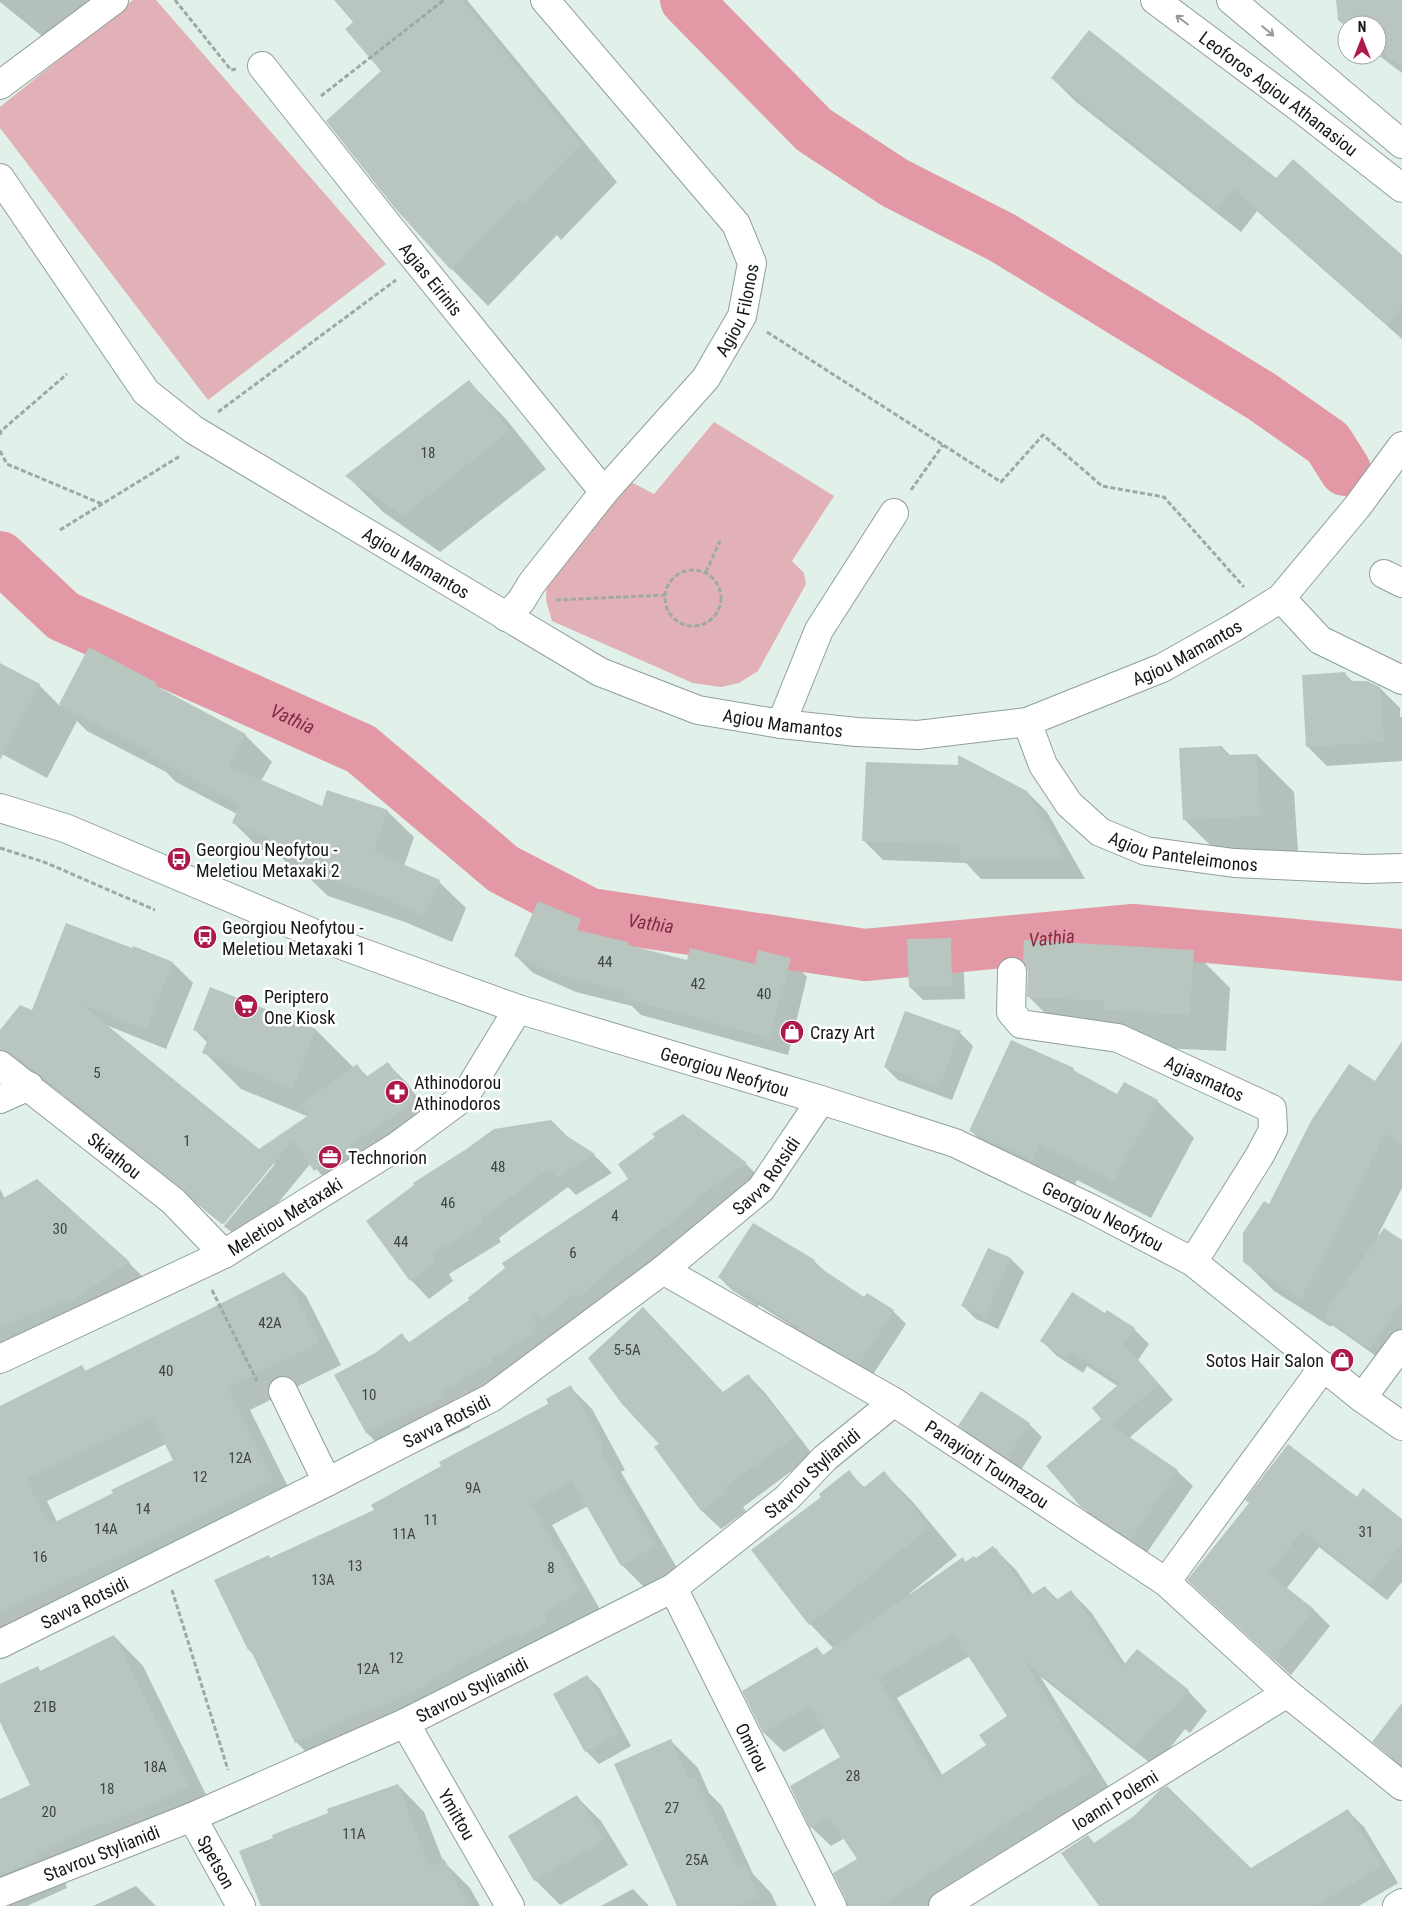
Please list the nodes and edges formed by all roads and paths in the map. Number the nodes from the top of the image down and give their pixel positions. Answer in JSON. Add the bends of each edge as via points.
{"nodes":[{"id":1,"x":114,"y":0,"type":"edge"},
{"id":2,"x":175,"y":0,"type":"edge"},
{"id":3,"x":444,"y":0,"type":"edge"},
{"id":4,"x":545,"y":0,"type":"edge"},
{"id":5,"x":1155,"y":0,"type":"edge"},
{"id":6,"x":1231,"y":0,"type":"edge"},
{"id":7,"x":262,"y":66,"type":"joint"},
{"id":8,"x":0,"y":85,"type":"edge"},
{"id":9,"x":299,"y":113,"type":"junction"},
{"id":10,"x":1402,"y":144,"type":"edge"},
{"id":11,"x":0,"y":178,"type":"edge"},
{"id":12,"x":1402,"y":188,"type":"edge"},
{"id":13,"x":418,"y":263,"type":"junction"},
{"id":14,"x":742,"y":316,"type":"junction"},
{"id":15,"x":67,"y":374,"type":"dead end"},
{"id":16,"x":201,"y":434,"type":"junction"},
{"id":17,"x":0,"y":435,"type":"edge"},
{"id":18,"x":943,"y":445,"type":"junction"},
{"id":19,"x":1402,"y":446,"type":"edge"},
{"id":20,"x":0,"y":451,"type":"edge"},
{"id":21,"x":604,"y":492,"type":"junction"},
{"id":22,"x":102,"y":504,"type":"junction"},
{"id":23,"x":894,"y":513,"type":"joint"},
{"id":24,"x":60,"y":530,"type":"dead end"},
{"id":25,"x":720,"y":540,"type":"dead end"},
{"id":26,"x":706,"y":572,"type":"junction"},
{"id":27,"x":665,"y":595,"type":"junction"},
{"id":28,"x":1272,"y":603,"type":"junction"},
{"id":29,"x":514,"y":609,"type":"junction"},
{"id":30,"x":1402,"y":680,"type":"edge"},
{"id":31,"x":1027,"y":722,"type":"junction"},
{"id":32,"x":781,"y":724,"type":"junction"},
{"id":33,"x":0,"y":808,"type":"edge"},
{"id":34,"x":0,"y":848,"type":"edge"},
{"id":35,"x":1402,"y":868,"type":"edge"},
{"id":36,"x":155,"y":910,"type":"dead end"},
{"id":37,"x":1012,"y":972,"type":"dead end"},
{"id":38,"x":518,"y":1009,"type":"junction"},
{"id":39,"x":0,"y":1065,"type":"edge"},
{"id":40,"x":29,"y":1086,"type":"junction"},
{"id":41,"x":0,"y":1099,"type":"edge"},
{"id":42,"x":821,"y":1100,"type":"junction"},
{"id":43,"x":212,"y":1260,"type":"junction"},
{"id":44,"x":1192,"y":1262,"type":"junction"},
{"id":45,"x":663,"y":1270,"type":"junction"},
{"id":46,"x":1402,"y":1344,"type":"edge"},
{"id":47,"x":0,"y":1359,"type":"edge"},
{"id":48,"x":1324,"y":1366,"type":"junction"},
{"id":49,"x":283,"y":1391,"type":"joint"},
{"id":50,"x":1362,"y":1398,"type":"junction"},
{"id":51,"x":894,"y":1402,"type":"junction"},
{"id":52,"x":1402,"y":1426,"type":"edge"},
{"id":53,"x":327,"y":1482,"type":"junction"},
{"id":54,"x":164,"y":1563,"type":"junction"},
{"id":55,"x":1166,"y":1582,"type":"junction"},
{"id":56,"x":673,"y":1588,"type":"junction"},
{"id":57,"x":0,"y":1644,"type":"edge"},
{"id":58,"x":1287,"y":1693,"type":"junction"},
{"id":59,"x":405,"y":1723,"type":"junction"},
{"id":60,"x":1402,"y":1786,"type":"edge"},
{"id":61,"x":237,"y":1797,"type":"junction"},
{"id":62,"x":192,"y":1817,"type":"junction"},
{"id":63,"x":0,"y":1893,"type":"edge"},
{"id":64,"x":1402,"y":1903,"type":"edge"},
{"id":65,"x":241,"y":1906,"type":"edge"},
{"id":66,"x":510,"y":1906,"type":"edge"},
{"id":67,"x":832,"y":1906,"type":"edge"},
{"id":68,"x":943,"y":1906,"type":"edge"},
{"id":69,"x":1397,"y":1906,"type":"edge"}],
"edges":[{"from":1,"to":8,"type":"street"},
{"from":2,"to":7,"type":"path","via":[[231,70]]},
{"from":3,"to":9,"type":"path"},
{"from":4,"to":14,"type":"street","name":"Agiou Filonos","via":[[736,224],[752,263]]},
{"from":12,"to":5,"type":"street","name":"Leoforos Agiou Athanasiou","one_way":true},
{"from":6,"to":10,"type":"street","name":"Leoforos Agiou Athanasiou","one_way":true},
{"from":7,"to":9,"type":"street","name":"Agias Eirinis"},
{"from":9,"to":13,"type":"street","name":"Agias Eirinis"},
{"from":11,"to":16,"type":"street","name":"Agiou Mamantos","via":[[146,392]]},
{"from":13,"to":16,"type":"path"},
{"from":13,"to":21,"type":"street","name":"Agias Eirinis"},
{"from":14,"to":18,"type":"path"},
{"from":14,"to":21,"type":"street","name":"Agiou Filonos","via":[[706,378]]},
{"from":15,"to":17,"type":"path"},
{"from":16,"to":22,"type":"path"},
{"from":16,"to":29,"type":"street","name":"Agiou Mamantos"},
{"from":18,"to":23,"type":"path"},
{"from":18,"to":28,"type":"path","via":[[1001,482],[1043,435],[1102,486],[1164,497]]},
{"from":19,"to":28,"type":"street","name":"Agiou Mamantos","via":[[1356,507]]},
{"from":20,"to":22,"type":"path","via":[[8,464]]},
{"from":21,"to":29,"type":"street","name":"Agiou Filonos"},
{"from":22,"to":24,"type":"path"},
{"from":23,"to":32,"type":"street","via":[[819,630]]},
{"from":25,"to":26,"type":"path"},
{"from":26,"to":27,"type":"path","via":[[695,569],[675,576]]},
{"from":26,"to":27,"type":"path","via":[[714,578],[722,595],[717,614],[708,622],[696,626],[673,618],[666,607]]},
{"from":27,"to":29,"type":"path"},
{"from":28,"to":30,"type":"street","via":[[1320,640]]},
{"from":28,"to":31,"type":"street","name":"Agiou Mamantos","via":[[1162,668]]},
{"from":29,"to":32,"type":"street","name":"Agiou Mamantos","via":[[600,672],[698,710]]},
{"from":31,"to":32,"type":"street","name":"Agiou Mamantos","via":[[918,735]]},
{"from":31,"to":35,"type":"street","name":"Agiou Panteleimonos","via":[[1043,765],[1069,804],[1100,832],[1146,851],[1234,863]]},
{"from":33,"to":38,"type":"street","name":"Georgiou Neofytou","via":[[66,828],[344,946]]},
{"from":34,"to":36,"type":"path","via":[[44,862]]},
{"from":37,"to":44,"type":"street","name":"Agiasmatos","via":[[1011,1012],[1021,1024],[1118,1038],[1272,1109],[1273,1130]]},
{"from":38,"to":42,"type":"street","name":"Georgiou Neofytou"},
{"from":38,"to":43,"type":"street","name":"Meletiou Metaxaki","via":[[465,1096],[396,1147]]},
{"from":39,"to":40,"type":"street","name":"Skiathou"},
{"from":40,"to":41,"type":"street"},
{"from":40,"to":43,"type":"street","name":"Skiathou","via":[[173,1201]]},
{"from":42,"to":44,"type":"street","name":"Georgiou Neofytou","via":[[955,1143]]},
{"from":42,"to":45,"type":"street","name":"Savva Rotsidi","via":[[761,1189]]},
{"from":43,"to":47,"type":"street","name":"Meletiou Metaxaki"},
{"from":43,"to":49,"type":"path","via":[[266,1400]]},
{"from":44,"to":48,"type":"street","name":"Georgiou Neofytou"},
{"from":45,"to":51,"type":"street","name":"Panayioti Toumazou"},
{"from":45,"to":53,"type":"street","name":"Savva Rotsidi","via":[[491,1398]]},
{"from":46,"to":50,"type":"street"},
{"from":48,"to":50,"type":"street","name":"Georgiou Neofytou"},
{"from":48,"to":55,"type":"street"},
{"from":49,"to":53,"type":"street"},
{"from":50,"to":52,"type":"street","name":"Georgiou Neofytou"},
{"from":51,"to":55,"type":"street","name":"Panayioti Toumazou"},
{"from":51,"to":56,"type":"street","name":"Stavrou Stylianidi","via":[[825,1458],[787,1498]]},
{"from":53,"to":54,"type":"street","name":"Savva Rotsidi"},
{"from":54,"to":57,"type":"street","name":"Savva Rotsidi"},
{"from":54,"to":61,"type":"path"},
{"from":55,"to":58,"type":"street","name":"Panayioti Toumazou"},
{"from":56,"to":59,"type":"street","name":"Stavrou Stylianidi"},
{"from":56,"to":67,"type":"street","name":"Omirou"},
{"from":58,"to":60,"type":"street","name":"Panayioti Toumazou"},
{"from":58,"to":68,"type":"street","name":"Ioanni Polemi"},
{"from":59,"to":61,"type":"street","name":"Stavrou Stylianidi"},
{"from":59,"to":66,"type":"street","name":"Ymittou"},
{"from":61,"to":62,"type":"street","name":"Stavrou Stylianidi"},
{"from":62,"to":63,"type":"street","name":"Stavrou Stylianidi"},
{"from":62,"to":65,"type":"street","name":"Spetson"},
{"from":64,"to":69,"type":"street"}]}
